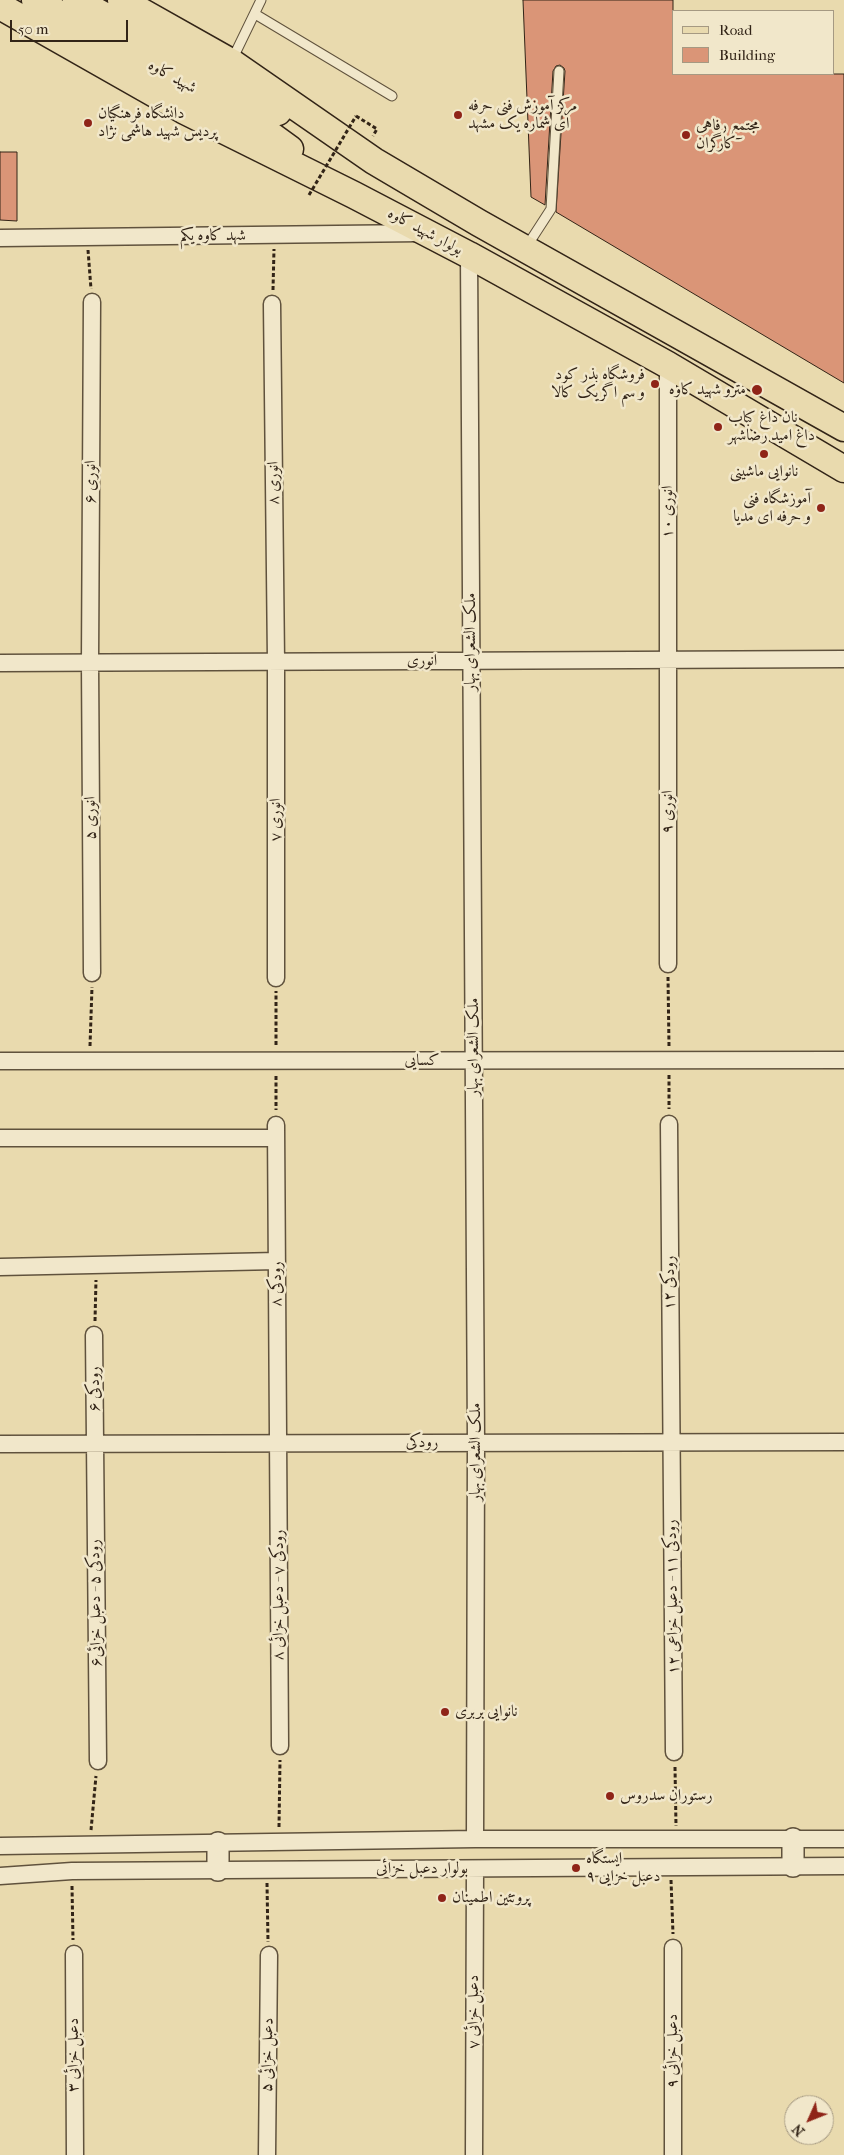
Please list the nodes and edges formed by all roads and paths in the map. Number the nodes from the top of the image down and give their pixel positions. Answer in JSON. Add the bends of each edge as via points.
{"nodes":[{"id":1,"x":35,"y":0,"type":"edge"},
{"id":2,"x":76,"y":0,"type":"edge"},
{"id":3,"x":120,"y":0,"type":"edge"},
{"id":4,"x":261,"y":0,"type":"edge"},
{"id":5,"x":0,"y":6,"type":"edge"},
{"id":6,"x":254,"y":14,"type":"junction"},
{"id":7,"x":231,"y":62,"type":"junction"},
{"id":8,"x":559,"y":71,"type":"dead end"},
{"id":9,"x":392,"y":96,"type":"dead end"},
{"id":10,"x":377,"y":129,"type":"dead end"},
{"id":11,"x":374,"y":161,"type":"junction"},
{"id":12,"x":308,"y":195,"type":"dead end"},
{"id":13,"x":354,"y":195,"type":"junction"},
{"id":14,"x":426,"y":233,"type":"junction"},
{"id":15,"x":274,"y":236,"type":"junction"},
{"id":16,"x":87,"y":237,"type":"junction"},
{"id":17,"x":0,"y":238,"type":"edge"},
{"id":18,"x":525,"y":249,"type":"junction"},
{"id":19,"x":469,"y":255,"type":"junction"},
{"id":20,"x":92,"y":302,"type":"joint"},
{"id":21,"x":272,"y":304,"type":"joint"},
{"id":22,"x":668,"y":365,"type":"junction"},
{"id":23,"x":844,"y":428,"type":"edge"},
{"id":24,"x":844,"y":470,"type":"edge"},
{"id":25,"x":844,"y":659,"type":"edge"},
{"id":26,"x":668,"y":660,"type":"junction"},
{"id":27,"x":471,"y":661,"type":"junction"},
{"id":28,"x":90,"y":662,"type":"junction"},
{"id":29,"x":276,"y":662,"type":"junction"},
{"id":30,"x":0,"y":663,"type":"edge"},
{"id":31,"x":668,"y":964,"type":"dead end"},
{"id":32,"x":92,"y":974,"type":"joint"},
{"id":33,"x":276,"y":978,"type":"dead end"},
{"id":34,"x":844,"y":1060,"type":"edge"},
{"id":35,"x":0,"y":1061,"type":"edge"},
{"id":36,"x":89,"y":1061,"type":"junction"},
{"id":37,"x":474,"y":1061,"type":"junction"},
{"id":38,"x":669,"y":1124,"type":"dead end"},
{"id":39,"x":0,"y":1138,"type":"edge"},
{"id":40,"x":277,"y":1261,"type":"junction"},
{"id":41,"x":96,"y":1265,"type":"junction"},
{"id":42,"x":0,"y":1267,"type":"edge"},
{"id":43,"x":94,"y":1334,"type":"joint"},
{"id":44,"x":671,"y":1442,"type":"junction"},
{"id":45,"x":844,"y":1442,"type":"edge"},
{"id":46,"x":476,"y":1443,"type":"junction"},
{"id":47,"x":0,"y":1444,"type":"edge"},
{"id":48,"x":95,"y":1444,"type":"junction"},
{"id":49,"x":278,"y":1444,"type":"junction"},
{"id":50,"x":280,"y":1746,"type":"joint"},
{"id":51,"x":674,"y":1752,"type":"joint"},
{"id":52,"x":98,"y":1761,"type":"joint"},
{"id":53,"x":475,"y":1839,"type":"junction"},
{"id":54,"x":676,"y":1839,"type":"junction"},
{"id":55,"x":794,"y":1839,"type":"junction"},
{"id":56,"x":844,"y":1839,"type":"edge"},
{"id":57,"x":279,"y":1842,"type":"junction"},
{"id":58,"x":218,"y":1843,"type":"junction"},
{"id":59,"x":89,"y":1845,"type":"junction"},
{"id":60,"x":0,"y":1846,"type":"edge"},
{"id":61,"x":793,"y":1866,"type":"junction"},
{"id":62,"x":844,"y":1866,"type":"edge"},
{"id":63,"x":671,"y":1867,"type":"junction"},
{"id":64,"x":474,"y":1869,"type":"junction"},
{"id":65,"x":218,"y":1870,"type":"junction"},
{"id":66,"x":267,"y":1870,"type":"junction"},
{"id":67,"x":72,"y":1871,"type":"junction"},
{"id":68,"x":0,"y":1876,"type":"edge"},
{"id":69,"x":673,"y":1948,"type":"joint"},
{"id":70,"x":74,"y":1954,"type":"joint"},
{"id":71,"x":269,"y":1955,"type":"joint"},
{"id":72,"x":75,"y":2155,"type":"edge"},
{"id":73,"x":267,"y":2155,"type":"edge"},
{"id":74,"x":474,"y":2155,"type":"edge"},
{"id":75,"x":673,"y":2155,"type":"edge"}],
"edges":[{"from":1,"to":13,"type":"main road","name":"شهید کاوه","via":[[257,126]]},
{"from":2,"to":11,"type":"main road","name":"شهید کاوه","via":[[268,108]]},
{"from":3,"to":7,"type":"main road"},
{"from":4,"to":6,"type":"lane"},
{"from":5,"to":13,"type":"main road","name":"بولوار شهید کاوه","via":[[183,110]]},
{"from":6,"to":7,"type":"lane"},
{"from":6,"to":9,"type":"lane"},
{"from":7,"to":11,"type":"main road"},
{"from":8,"to":18,"type":"lane","via":[[551,208]]},
{"from":10,"to":12,"type":"path","bridge":true,"via":[[356,116]]},
{"from":11,"to":18,"type":"main road"},
{"from":13,"to":14,"type":"main road","name":"بولوار شهید کاوه"},
{"from":14,"to":15,"type":"street","name":"شهد کاوه یکم"},
{"from":14,"to":19,"type":"main road","name":"بولوار شهید کاوه"},
{"from":15,"to":16,"type":"street","name":"شهد کاوه یکم"},
{"from":15,"to":21,"type":"path"},
{"from":16,"to":17,"type":"street","name":"شهد کاوه یکم"},
{"from":16,"to":20,"type":"path"},
{"from":18,"to":23,"type":"main road"},
{"from":19,"to":22,"type":"main road","name":"بولوار شهید کاوه"},
{"from":19,"to":27,"type":"street","name":"ملک الشعرای بهار"},
{"from":20,"to":28,"type":"street","name":"انوری ۶"},
{"from":21,"to":29,"type":"street","name":"انوری ۸"},
{"from":22,"to":24,"type":"main road","name":"بولوار شهید کاوه"},
{"from":22,"to":26,"type":"street","name":"انوری ۱۰"},
{"from":25,"to":26,"type":"street","name":"انوری"},
{"from":26,"to":27,"type":"street","name":"انوری"},
{"from":26,"to":31,"type":"street","name":"انوری ۹"},
{"from":27,"to":29,"type":"street","name":"انوری"},
{"from":27,"to":37,"type":"street","name":"ملک الشعرای بهار"},
{"from":28,"to":29,"type":"street","name":"انوری"},
{"from":28,"to":30,"type":"street","name":"انوری"},
{"from":28,"to":32,"type":"street","name":"انوری ۵"},
{"from":29,"to":33,"type":"street","name":"انوری ۷"},
{"from":32,"to":36,"type":"path"},
{"from":34,"to":37,"type":"street","name":"کسایی"},
{"from":35,"to":36,"type":"street","name":"کسایی"},
{"from":36,"to":37,"type":"street","name":"کسایی"},
{"from":37,"to":46,"type":"street","name":"ملک الشعرای بهار"},
{"from":38,"to":44,"type":"street","name":"رودکی ۱۲"},
{"from":39,"to":40,"type":"street","name":"رودکی ۸","via":[[276,1132]]},
{"from":40,"to":41,"type":"street"},
{"from":40,"to":49,"type":"street","name":"رودکی ۸"},
{"from":41,"to":42,"type":"street"},
{"from":41,"to":43,"type":"path"},
{"from":43,"to":48,"type":"street","name":"رودکی ۶"},
{"from":44,"to":45,"type":"street","name":"رودکی"},
{"from":44,"to":46,"type":"street","name":"رودکی"},
{"from":44,"to":51,"type":"street","name":"رودکی ۱۱ - دعبل خزاعی ۱۲"},
{"from":46,"to":49,"type":"street","name":"رودکی"},
{"from":46,"to":53,"type":"street","name":"ملک الشعرای بهار"},
{"from":47,"to":48,"type":"street","name":"رودکی"},
{"from":48,"to":49,"type":"street","name":"رودکی"},
{"from":48,"to":52,"type":"street","name":"رودکی ۵ - دعبل خزائی۶"},
{"from":49,"to":50,"type":"street","name":"رودکی ۷ - دعبل خزائی ۸"},
{"from":50,"to":57,"type":"path"},
{"from":51,"to":54,"type":"path"},
{"from":52,"to":59,"type":"path"},
{"from":53,"to":54,"type":"street","name":"بولوار دعبل خزائی"},
{"from":53,"to":57,"type":"street","name":"بولوار دعبل خزائی"},
{"from":54,"to":55,"type":"street","name":"بولوار دعبل خزائی"},
{"from":55,"to":56,"type":"street","name":"بولوار دعبل خزائی"},
{"from":55,"to":61,"type":"street"},
{"from":57,"to":58,"type":"street","name":"بولوار دعبل خزائی"},
{"from":58,"to":59,"type":"street","name":"بولوار دعبل خزائی"},
{"from":58,"to":65,"type":"street"},
{"from":59,"to":60,"type":"street","name":"بولوار دعبل خزائی"},
{"from":61,"to":62,"type":"street","name":"بولوار دعبل خزائی"},
{"from":61,"to":63,"type":"street","name":"بولوار دعبل خزائی"},
{"from":63,"to":64,"type":"street","name":"بولوار دعبل خزائی"},
{"from":63,"to":69,"type":"path"},
{"from":64,"to":66,"type":"street","name":"بولوار دعبل خزائی"},
{"from":64,"to":74,"type":"street","name":"دعبل خزائی ۷"},
{"from":65,"to":66,"type":"street","name":"بولوار دعبل خزائی"},
{"from":65,"to":67,"type":"street","name":"بولوار دعبل خزائی"},
{"from":66,"to":71,"type":"path"},
{"from":67,"to":68,"type":"street","name":"بولوار دعبل خزائی"},
{"from":67,"to":70,"type":"path"},
{"from":69,"to":75,"type":"street","name":"دعبل خزائی ۹"},
{"from":70,"to":72,"type":"street","name":"دعبل خزائی ۳"},
{"from":71,"to":73,"type":"street","name":"دعبل خزائی ۵"}]}
